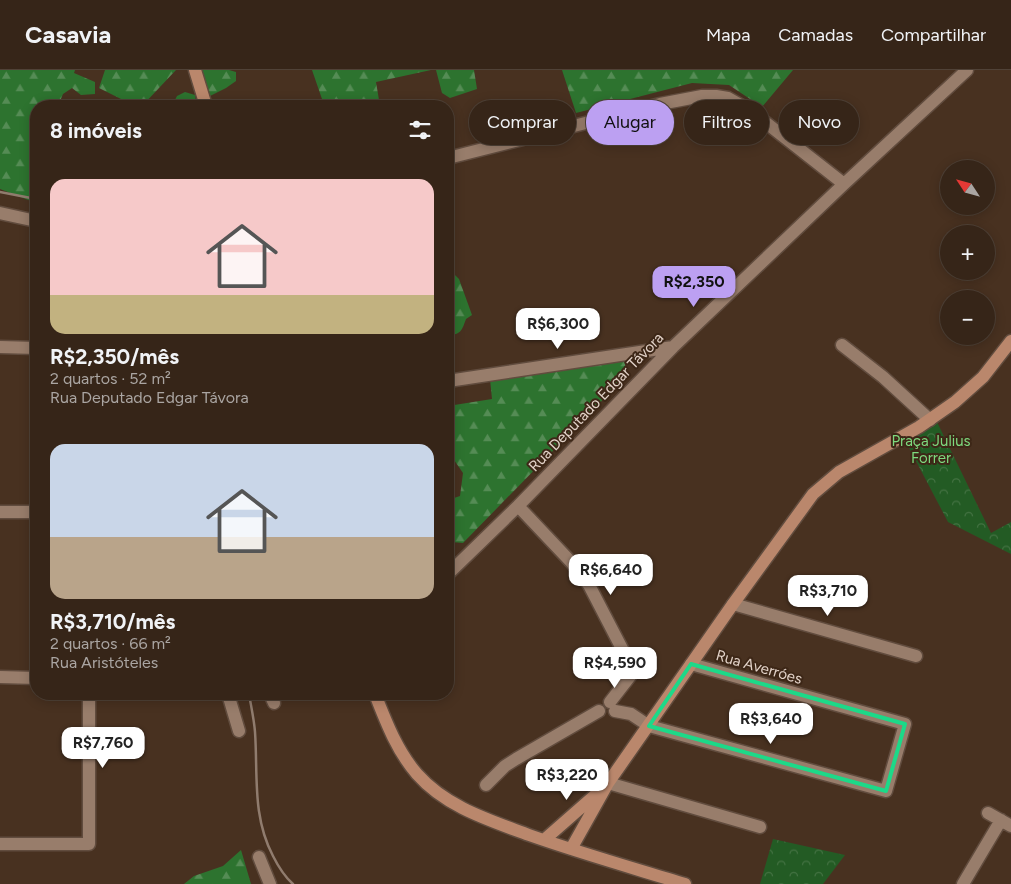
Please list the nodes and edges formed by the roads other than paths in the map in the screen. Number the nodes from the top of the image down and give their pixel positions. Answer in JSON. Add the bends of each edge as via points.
{"nodes":[{"id":1,"x":195,"y":70,"type":"edge"},
{"id":2,"x":963,"y":71,"type":"edge"},
{"id":3,"x":204,"y":100,"type":"edge"},
{"id":4,"x":454,"y":156,"type":"edge"},
{"id":5,"x":844,"y":184,"type":"junction"},
{"id":6,"x":0,"y":213,"type":"edge"},
{"id":7,"x":30,"y":220,"type":"edge"},
{"id":8,"x":1011,"y":343,"type":"edge"},
{"id":9,"x":842,"y":345,"type":"dead end"},
{"id":10,"x":672,"y":347,"type":"junction"},
{"id":11,"x":0,"y":348,"type":"edge"},
{"id":12,"x":30,"y":348,"type":"edge"},
{"id":13,"x":454,"y":379,"type":"edge"},
{"id":14,"x":930,"y":420,"type":"junction"},
{"id":15,"x":518,"y":506,"type":"junction"},
{"id":16,"x":0,"y":512,"type":"edge"},
{"id":17,"x":30,"y":512,"type":"edge"},
{"id":18,"x":454,"y":568,"type":"edge"},
{"id":19,"x":733,"y":604,"type":"junction"},
{"id":20,"x":916,"y":656,"type":"dead end"},
{"id":21,"x":691,"y":664,"type":"junction"},
{"id":22,"x":0,"y":677,"type":"edge"},
{"id":23,"x":30,"y":678,"type":"edge"},
{"id":24,"x":89,"y":700,"type":"edge"},
{"id":25,"x":230,"y":700,"type":"edge"},
{"id":26,"x":377,"y":700,"type":"edge"},
{"id":27,"x":613,"y":706,"type":"junction"},
{"id":28,"x":649,"y":726,"type":"junction"},
{"id":29,"x":239,"y":731,"type":"dead end"},
{"id":30,"x":608,"y":783,"type":"junction"},
{"id":31,"x":486,"y":785,"type":"dead end"},
{"id":32,"x":988,"y":813,"type":"dead end"},
{"id":33,"x":1006,"y":823,"type":"edge"},
{"id":34,"x":760,"y":828,"type":"dead end"},
{"id":35,"x":544,"y":840,"type":"junction"},
{"id":36,"x":0,"y":844,"type":"edge"},
{"id":37,"x":571,"y":849,"type":"junction"},
{"id":38,"x":259,"y":856,"type":"dead end"},
{"id":39,"x":270,"y":884,"type":"edge"},
{"id":40,"x":685,"y":884,"type":"edge"},
{"id":41,"x":963,"y":884,"type":"edge"}],
"edges":[{"from":1,"to":3,"type":"main road"},
{"from":2,"to":5,"type":"street","name":"Rua Deputado Edgar Távora"},
{"from":4,"to":5,"type":"street","via":[[660,104],[716,96],[728,98],[752,111]]},
{"from":5,"to":10,"type":"street","name":"Rua Deputado Edgar Távora"},
{"from":6,"to":7,"type":"street"},
{"from":8,"to":14,"type":"main road","via":[[983,377]]},
{"from":9,"to":14,"type":"street"},
{"from":10,"to":13,"type":"street"},
{"from":10,"to":15,"type":"street","name":"Rua Deputado Edgar Távora"},
{"from":11,"to":12,"type":"street"},
{"from":14,"to":19,"type":"main road","via":[[820,486]]},
{"from":15,"to":18,"type":"street","name":"Rua Deputado Edgar Távora"},
{"from":15,"to":27,"type":"street","via":[[589,584],[631,666],[631,675]]},
{"from":16,"to":17,"type":"street"},
{"from":19,"to":20,"type":"street"},
{"from":19,"to":21,"type":"main road"},
{"from":21,"to":28,"type":"main road"},
{"from":21,"to":28,"type":"street","name":"Rua Averróes","via":[[905,724],[886,791]]},
{"from":22,"to":23,"type":"street"},
{"from":24,"to":36,"type":"street","via":[[89,844]]},
{"from":25,"to":29,"type":"street"},
{"from":26,"to":35,"type":"main road","via":[[400,751],[438,794],[467,810]]},
{"from":27,"to":28,"type":"street"},
{"from":27,"to":31,"type":"street","via":[[600,707],[599,711],[516,758]]},
{"from":28,"to":30,"type":"main road"},
{"from":30,"to":34,"type":"street"},
{"from":30,"to":35,"type":"main road"},
{"from":30,"to":37,"type":"main road"},
{"from":32,"to":33,"type":"street"},
{"from":33,"to":41,"type":"street"},
{"from":35,"to":37,"type":"main road"},
{"from":37,"to":40,"type":"main road"},
{"from":38,"to":39,"type":"street"}]}
